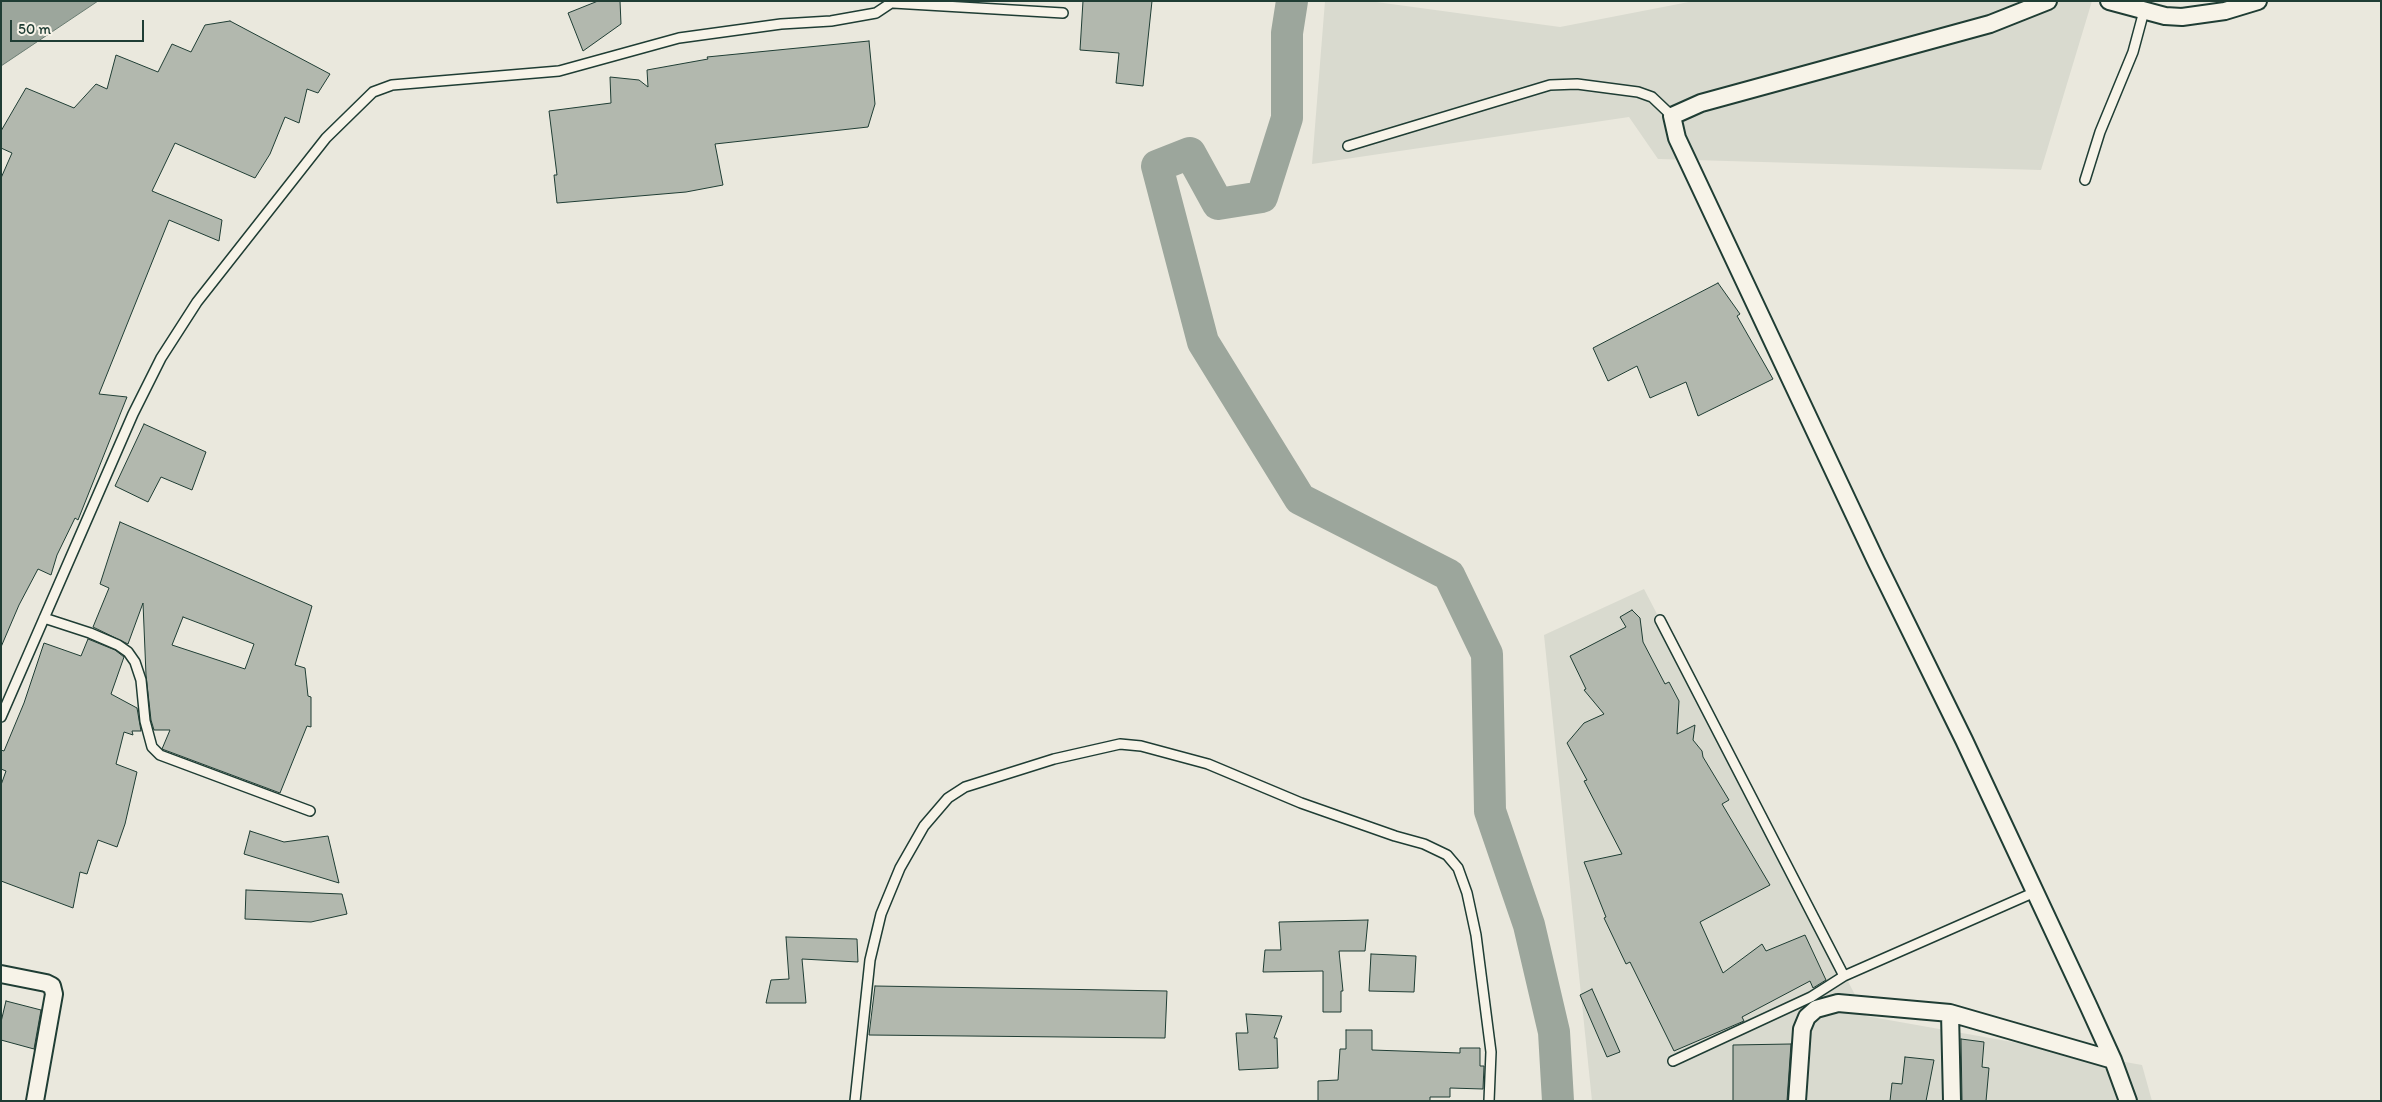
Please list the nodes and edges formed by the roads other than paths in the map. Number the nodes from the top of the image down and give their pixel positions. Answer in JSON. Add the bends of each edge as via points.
{"nodes":[{"id":1,"x":2048,"y":1,"type":"edge"},
{"id":2,"x":2109,"y":1,"type":"edge"},
{"id":3,"x":2258,"y":1,"type":"edge"},
{"id":4,"x":894,"y":2,"type":"edge"},
{"id":5,"x":2144,"y":11,"type":"junction"},
{"id":6,"x":1063,"y":13,"type":"dead end"},
{"id":7,"x":1672,"y":116,"type":"junction"},
{"id":8,"x":1348,"y":146,"type":"dead end"},
{"id":9,"x":2085,"y":180,"type":"dead end"},
{"id":10,"x":44,"y":618,"type":"junction"},
{"id":11,"x":1660,"y":620,"type":"dead end"},
{"id":12,"x":1,"y":718,"type":"edge"},
{"id":13,"x":310,"y":811,"type":"dead end"},
{"id":14,"x":2034,"y":892,"type":"junction"},
{"id":15,"x":1,"y":974,"type":"edge"},
{"id":16,"x":1844,"y":976,"type":"junction"},
{"id":17,"x":1950,"y":1013,"type":"junction"},
{"id":18,"x":2113,"y":1060,"type":"junction"},
{"id":19,"x":1673,"y":1061,"type":"dead end"},
{"id":20,"x":35,"y":1101,"type":"edge"},
{"id":21,"x":855,"y":1101,"type":"edge"},
{"id":22,"x":1490,"y":1101,"type":"edge"},
{"id":23,"x":1797,"y":1101,"type":"edge"},
{"id":24,"x":1952,"y":1101,"type":"edge"},
{"id":25,"x":2128,"y":1101,"type":"edge"}],
"edges":[{"from":1,"to":7,"type":"street","via":[[1990,24],[1701,103]]},
{"from":2,"to":5,"type":"street"},
{"from":3,"to":5,"type":"street","via":[[2225,11],[2189,16],[2165,16]]},
{"from":4,"to":6,"type":"lane"},
{"from":4,"to":10,"type":"lane","via":[[876,13],[679,38],[559,71],[392,85],[372,92],[326,138],[197,302],[161,358],[133,414]]},
{"from":5,"to":9,"type":"lane","via":[[2133,52],[2100,132]]},
{"from":7,"to":8,"type":"lane","via":[[1652,97],[1638,92],[1577,84],[1550,85]]},
{"from":7,"to":14,"type":"street","via":[[1678,138]]},
{"from":10,"to":12,"type":"lane"},
{"from":10,"to":13,"type":"lane","via":[[90,633],[128,652],[136,662],[141,680],[145,721],[151,742],[160,755]]},
{"from":11,"to":16,"type":"lane"},
{"from":14,"to":16,"type":"lane"},
{"from":14,"to":18,"type":"street"},
{"from":15,"to":20,"type":"street","via":[[46,982],[52,986],[53,1007]]},
{"from":16,"to":19,"type":"lane","via":[[1810,997]]},
{"from":17,"to":18,"type":"street"},
{"from":17,"to":23,"type":"street","via":[[1838,1003],[1816,1009],[1807,1017],[1802,1029]]},
{"from":17,"to":24,"type":"street"},
{"from":18,"to":25,"type":"street"},
{"from":21,"to":22,"type":"lane","via":[[870,960],[881,914],[900,868],[924,826],[948,798],[965,787],[1054,759],[1120,744],[1141,746],[1208,764],[1301,803],[1424,844],[1447,856],[1458,868],[1476,935],[1491,1052]]}]}
